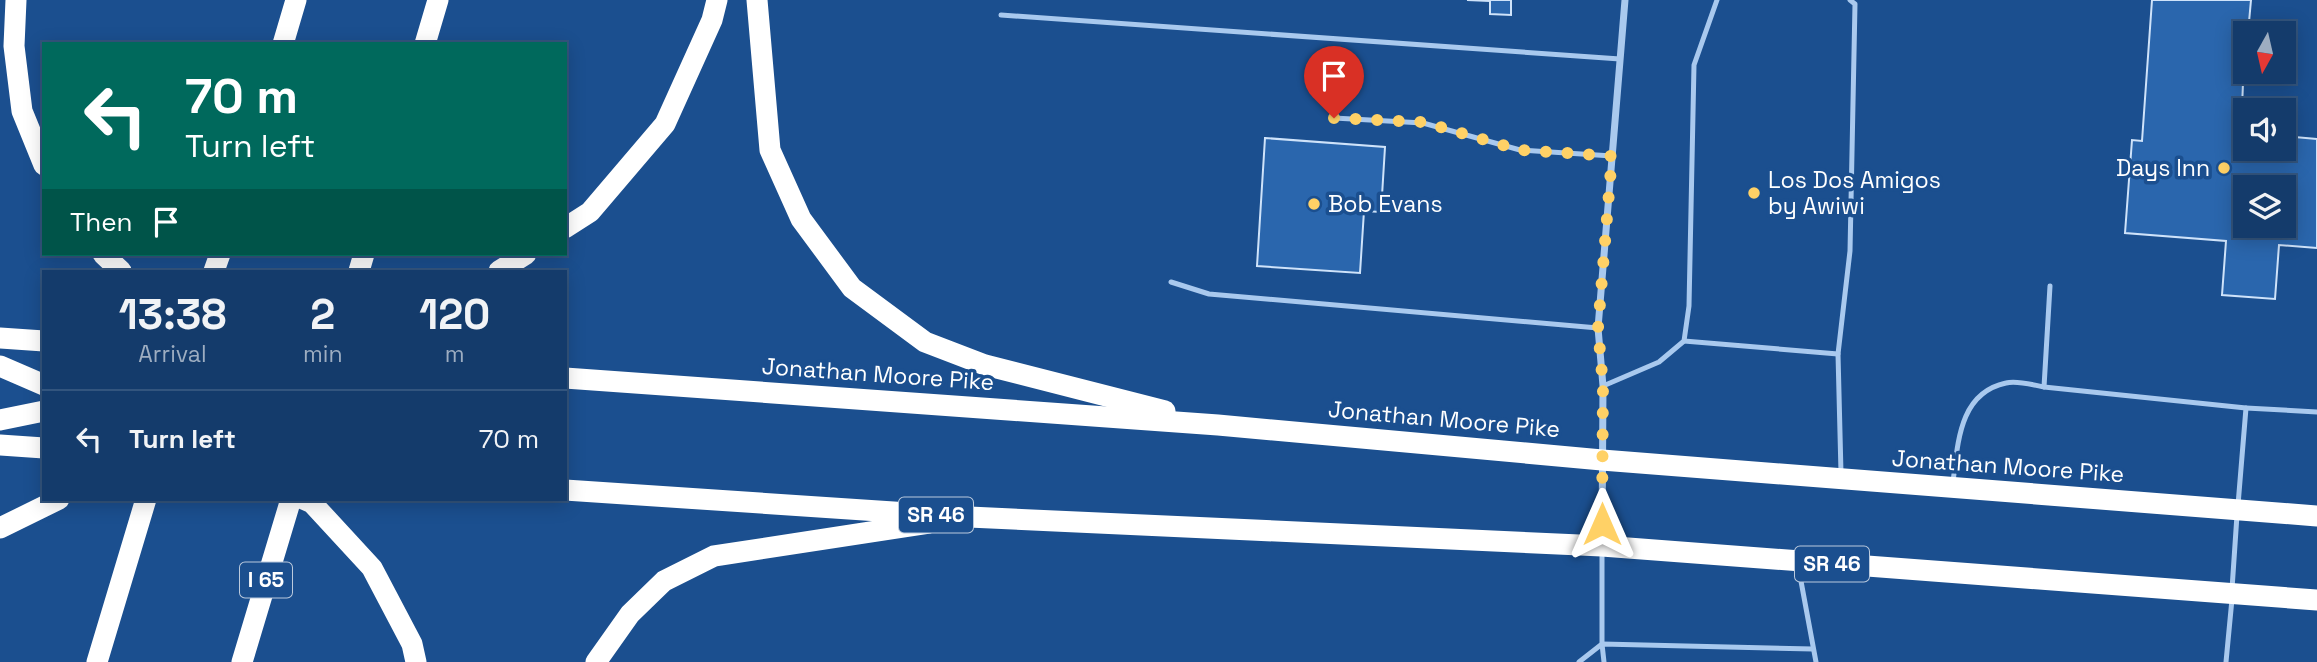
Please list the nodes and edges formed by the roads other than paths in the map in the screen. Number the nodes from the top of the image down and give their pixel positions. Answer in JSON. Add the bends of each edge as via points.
{"nodes":[{"id":1,"x":16,"y":0,"type":"edge"},
{"id":2,"x":296,"y":0,"type":"edge"},
{"id":3,"x":438,"y":0,"type":"edge"},
{"id":4,"x":717,"y":0,"type":"edge"},
{"id":5,"x":757,"y":0,"type":"edge"},
{"id":6,"x":1625,"y":0,"type":"edge"},
{"id":7,"x":1717,"y":0,"type":"edge"},
{"id":8,"x":1850,"y":0,"type":"edge"},
{"id":9,"x":1001,"y":15,"type":"dead end"},
{"id":10,"x":284,"y":42,"type":"edge"},
{"id":11,"x":426,"y":42,"type":"edge"},
{"id":12,"x":1620,"y":59,"type":"junction"},
{"id":13,"x":1334,"y":118,"type":"dead end"},
{"id":14,"x":1612,"y":156,"type":"junction"},
{"id":15,"x":42,"y":161,"type":"edge"},
{"id":16,"x":567,"y":227,"type":"edge"},
{"id":17,"x":105,"y":256,"type":"edge"},
{"id":18,"x":523,"y":256,"type":"edge"},
{"id":19,"x":120,"y":270,"type":"edge"},
{"id":20,"x":501,"y":270,"type":"edge"},
{"id":21,"x":1171,"y":282,"type":"dead end"},
{"id":22,"x":2050,"y":286,"type":"dead end"},
{"id":23,"x":1598,"y":328,"type":"junction"},
{"id":24,"x":0,"y":338,"type":"edge"},
{"id":25,"x":42,"y":341,"type":"edge"},
{"id":26,"x":1684,"y":341,"type":"junction"},
{"id":27,"x":1838,"y":354,"type":"junction"},
{"id":28,"x":0,"y":366,"type":"edge"},
{"id":29,"x":567,"y":378,"type":"edge"},
{"id":30,"x":42,"y":384,"type":"edge"},
{"id":31,"x":1603,"y":386,"type":"junction"},
{"id":32,"x":2044,"y":387,"type":"junction"},
{"id":33,"x":2246,"y":408,"type":"junction"},
{"id":34,"x":42,"y":411,"type":"edge"},
{"id":35,"x":2317,"y":412,"type":"edge"},
{"id":36,"x":0,"y":421,"type":"edge"},
{"id":37,"x":1218,"y":425,"type":"junction"},
{"id":38,"x":0,"y":445,"type":"edge"},
{"id":39,"x":42,"y":448,"type":"edge"},
{"id":40,"x":1602,"y":460,"type":"junction"},
{"id":41,"x":1841,"y":479,"type":"junction"},
{"id":42,"x":1952,"y":488,"type":"junction"},
{"id":43,"x":567,"y":490,"type":"edge"},
{"id":44,"x":55,"y":501,"type":"edge"},
{"id":45,"x":145,"y":501,"type":"edge"},
{"id":46,"x":290,"y":501,"type":"edge"},
{"id":47,"x":308,"y":501,"type":"edge"},
{"id":48,"x":2237,"y":510,"type":"junction"},
{"id":49,"x":2317,"y":516,"type":"edge"},
{"id":50,"x":969,"y":517,"type":"junction"},
{"id":51,"x":0,"y":528,"type":"edge"},
{"id":52,"x":1602,"y":546,"type":"junction"},
{"id":53,"x":1798,"y":562,"type":"junction"},
{"id":54,"x":2232,"y":593,"type":"junction"},
{"id":55,"x":2317,"y":600,"type":"edge"},
{"id":56,"x":1602,"y":644,"type":"junction"},
{"id":57,"x":1813,"y":649,"type":"junction"},
{"id":58,"x":98,"y":660,"type":"edge"},
{"id":59,"x":242,"y":662,"type":"edge"},
{"id":60,"x":416,"y":662,"type":"edge"},
{"id":61,"x":596,"y":662,"type":"edge"},
{"id":62,"x":1579,"y":662,"type":"edge"},
{"id":63,"x":1605,"y":662,"type":"edge"},
{"id":64,"x":1816,"y":662,"type":"edge"},
{"id":65,"x":2226,"y":662,"type":"edge"}],
"edges":[{"from":1,"to":15,"type":"highway","via":[[14,46],[22,111]]},
{"from":2,"to":10,"type":"highway"},
{"from":3,"to":11,"type":"highway"},
{"from":4,"to":16,"type":"highway","via":[[665,124],[590,212]]},
{"from":5,"to":37,"type":"highway","via":[[770,150],[801,219],[852,288],[925,342],[985,365]]},
{"from":6,"to":12,"type":"street"},
{"from":7,"to":26,"type":"lane","via":[[1694,65],[1689,306]]},
{"from":8,"to":27,"type":"lane","via":[[1855,4],[1856,71],[1850,251]]},
{"from":9,"to":12,"type":"lane"},
{"from":12,"to":14,"type":"street"},
{"from":13,"to":14,"type":"lane","via":[[1423,122],[1520,150]]},
{"from":14,"to":23,"type":"street"},
{"from":17,"to":19,"type":"highway"},
{"from":18,"to":20,"type":"highway"},
{"from":21,"to":23,"type":"lane","via":[[1209,294]]},
{"from":22,"to":32,"type":"lane"},
{"from":23,"to":31,"type":"street"},
{"from":24,"to":25,"type":"highway"},
{"from":26,"to":27,"type":"lane"},
{"from":26,"to":31,"type":"lane","via":[[1659,362]]},
{"from":27,"to":41,"type":"lane"},
{"from":28,"to":30,"type":"highway"},
{"from":29,"to":37,"type":"highway","name":"Jonathan Moore Pike"},
{"from":31,"to":40,"type":"street"},
{"from":32,"to":33,"type":"lane"},
{"from":32,"to":42,"type":"lane","via":[[2007,382],[1977,396],[1961,425]]},
{"from":33,"to":35,"type":"lane"},
{"from":33,"to":48,"type":"lane"},
{"from":34,"to":36,"type":"highway"},
{"from":37,"to":40,"type":"highway","name":"Jonathan Moore Pike"},
{"from":38,"to":39,"type":"highway"},
{"from":40,"to":41,"type":"highway","name":"Jonathan Moore Pike"},
{"from":40,"to":52,"type":"street"},
{"from":41,"to":42,"type":"highway","name":"Jonathan Moore Pike"},
{"from":42,"to":48,"type":"highway","name":"Jonathan Moore Pike"},
{"from":43,"to":50,"type":"highway","number":"SR 46"},
{"from":44,"to":51,"type":"highway"},
{"from":45,"to":58,"type":"highway"},
{"from":46,"to":59,"type":"highway","number":"I 65"},
{"from":47,"to":60,"type":"highway","via":[[372,568],[412,644]]},
{"from":48,"to":49,"type":"highway","name":"Jonathan Moore Pike"},
{"from":48,"to":54,"type":"lane"},
{"from":50,"to":52,"type":"highway","number":"SR 46"},
{"from":50,"to":61,"type":"highway","via":[[714,556],[664,581],[630,614]]},
{"from":52,"to":53,"type":"highway","number":"SR 46"},
{"from":52,"to":56,"type":"lane"},
{"from":53,"to":54,"type":"highway","number":"SR 46"},
{"from":53,"to":57,"type":"lane"},
{"from":54,"to":55,"type":"highway","number":"SR 46"},
{"from":54,"to":65,"type":"lane"},
{"from":56,"to":57,"type":"lane"},
{"from":56,"to":62,"type":"lane"},
{"from":56,"to":63,"type":"lane"},
{"from":57,"to":64,"type":"lane"}]}
